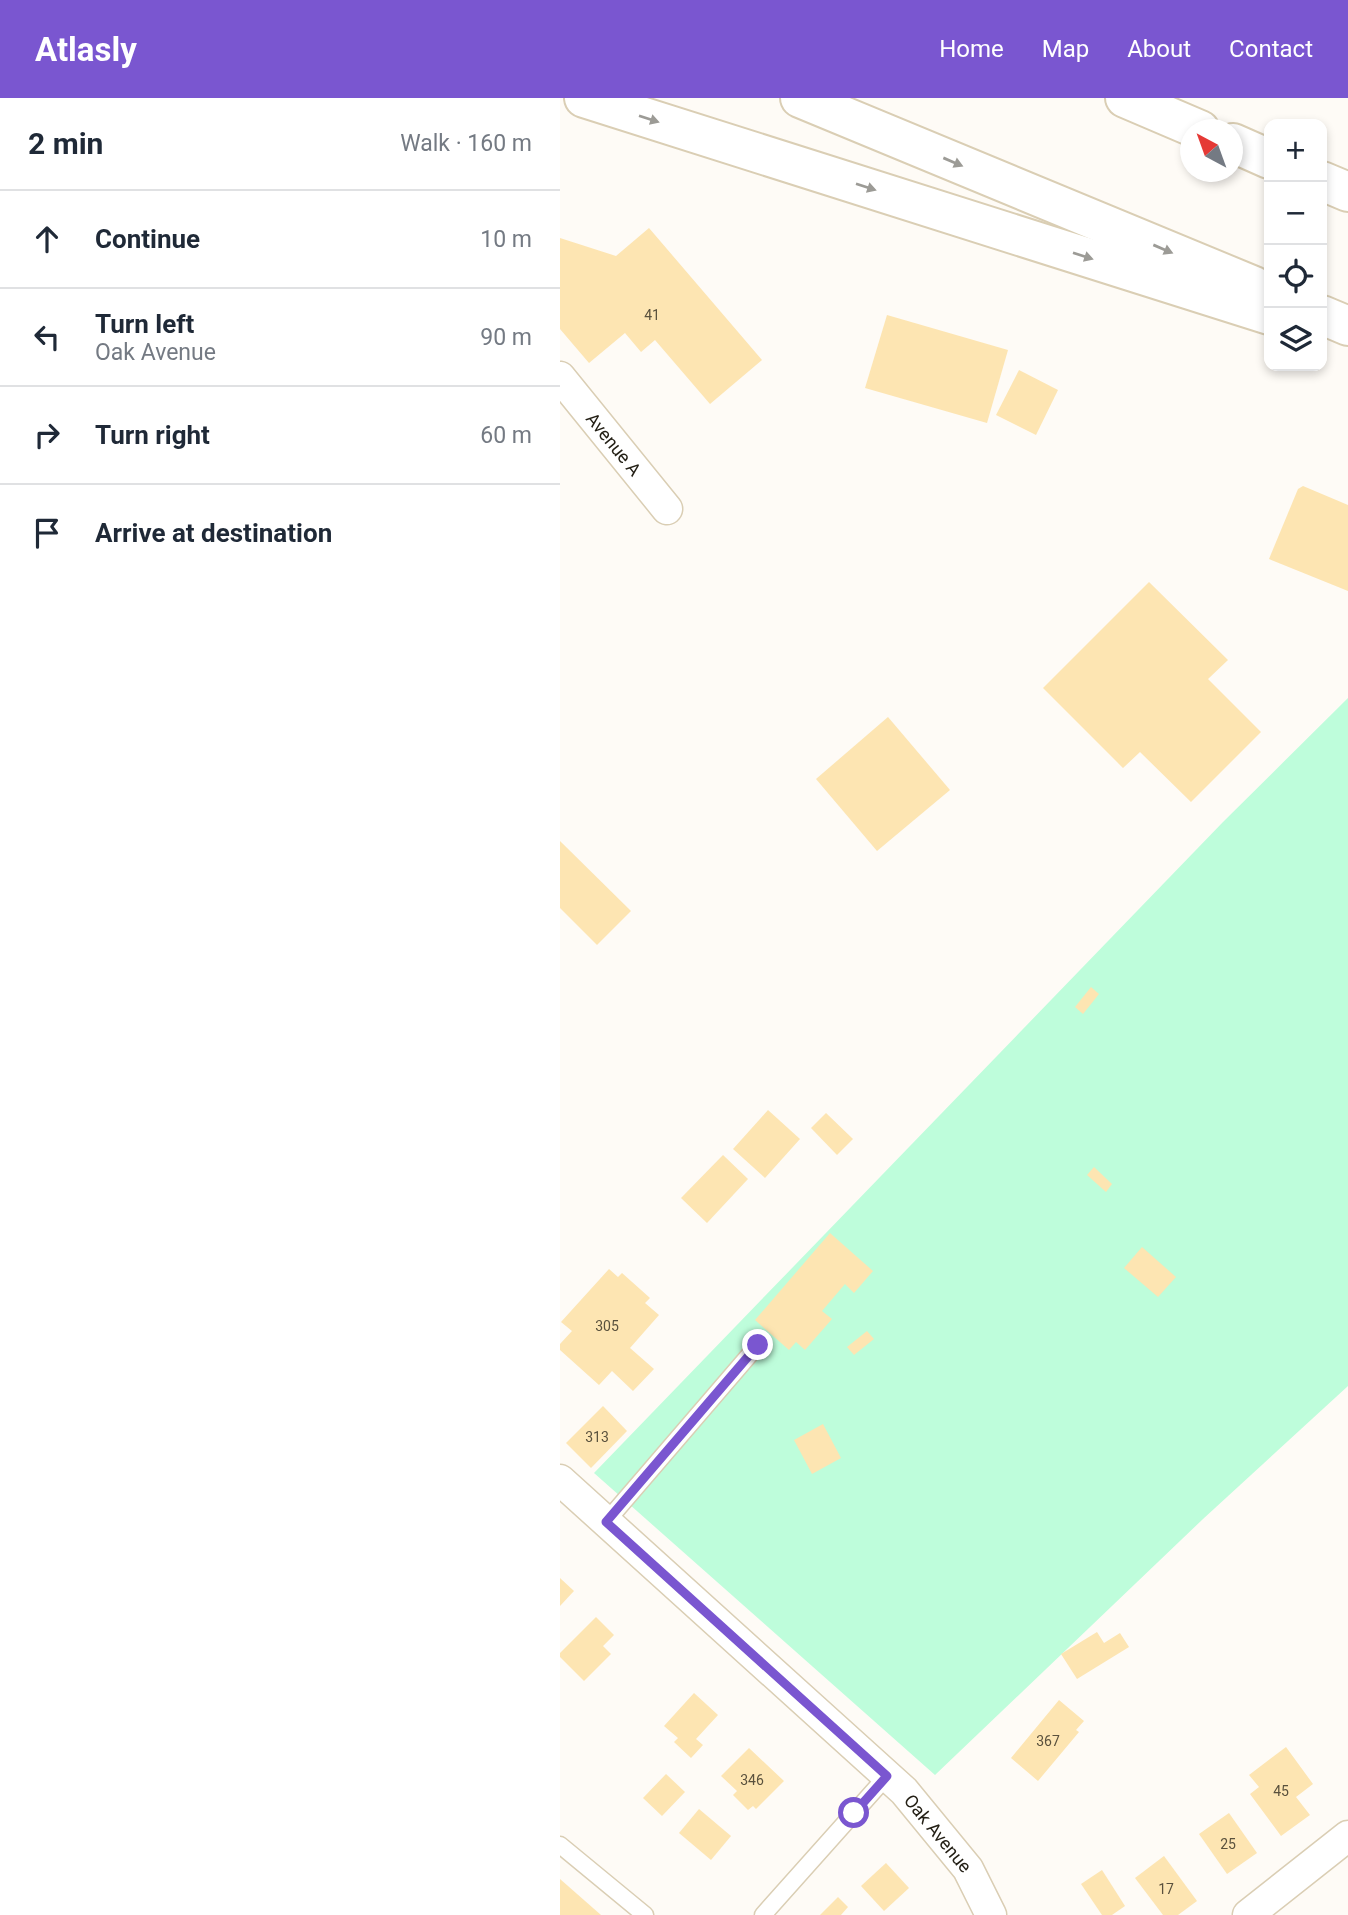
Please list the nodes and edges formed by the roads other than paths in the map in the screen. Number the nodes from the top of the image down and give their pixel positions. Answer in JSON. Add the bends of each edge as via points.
{"nodes":[{"id":1,"x":584,"y":98,"type":"edge"},
{"id":2,"x":800,"y":98,"type":"edge"},
{"id":3,"x":1125,"y":98,"type":"edge"},
{"id":4,"x":1180,"y":121,"type":"edge"},
{"id":5,"x":1243,"y":147,"type":"edge"},
{"id":6,"x":1264,"y":157,"type":"edge"},
{"id":7,"x":1324,"y":182,"type":"edge"},
{"id":8,"x":1348,"y":192,"type":"edge"},
{"id":9,"x":1264,"y":291,"type":"edge"},
{"id":10,"x":1264,"y":313,"type":"edge"},
{"id":11,"x":1327,"y":317,"type":"edge"},
{"id":12,"x":1348,"y":326,"type":"edge"},
{"id":13,"x":1327,"y":334,"type":"edge"},
{"id":14,"x":1348,"y":340,"type":"edge"},
{"id":15,"x":560,"y":377,"type":"edge"},
{"id":16,"x":667,"y":509,"type":"dead end"},
{"id":17,"x":758,"y":1345,"type":"dead end"},
{"id":18,"x":560,"y":1480,"type":"edge"},
{"id":19,"x":606,"y":1522,"type":"junction"},
{"id":20,"x":887,"y":1776,"type":"junction"},
{"id":21,"x":1348,"y":1836,"type":"edge"},
{"id":22,"x":560,"y":1845,"type":"edge"},
{"id":23,"x":645,"y":1915,"type":"edge"},
{"id":24,"x":762,"y":1915,"type":"edge"},
{"id":25,"x":991,"y":1915,"type":"edge"},
{"id":26,"x":1248,"y":1915,"type":"edge"}],
"edges":[{"from":1,"to":10,"type":"highway","one_way":true},
{"from":2,"to":9,"type":"highway","one_way":true},
{"from":3,"to":4,"type":"highway"},
{"from":5,"to":6,"type":"highway"},
{"from":7,"to":8,"type":"highway"},
{"from":11,"to":12,"type":"highway"},
{"from":13,"to":14,"type":"highway"},
{"from":15,"to":16,"type":"street","name":"Avenue A"},
{"from":17,"to":19,"type":"lane"},
{"from":18,"to":19,"type":"street","name":"Oak Avenue"},
{"from":19,"to":20,"type":"street","name":"Oak Avenue"},
{"from":20,"to":24,"type":"lane"},
{"from":20,"to":25,"type":"street","name":"Oak Avenue","via":[[968,1869]]},
{"from":21,"to":26,"type":"street"},
{"from":22,"to":23,"type":"lane"}]}
